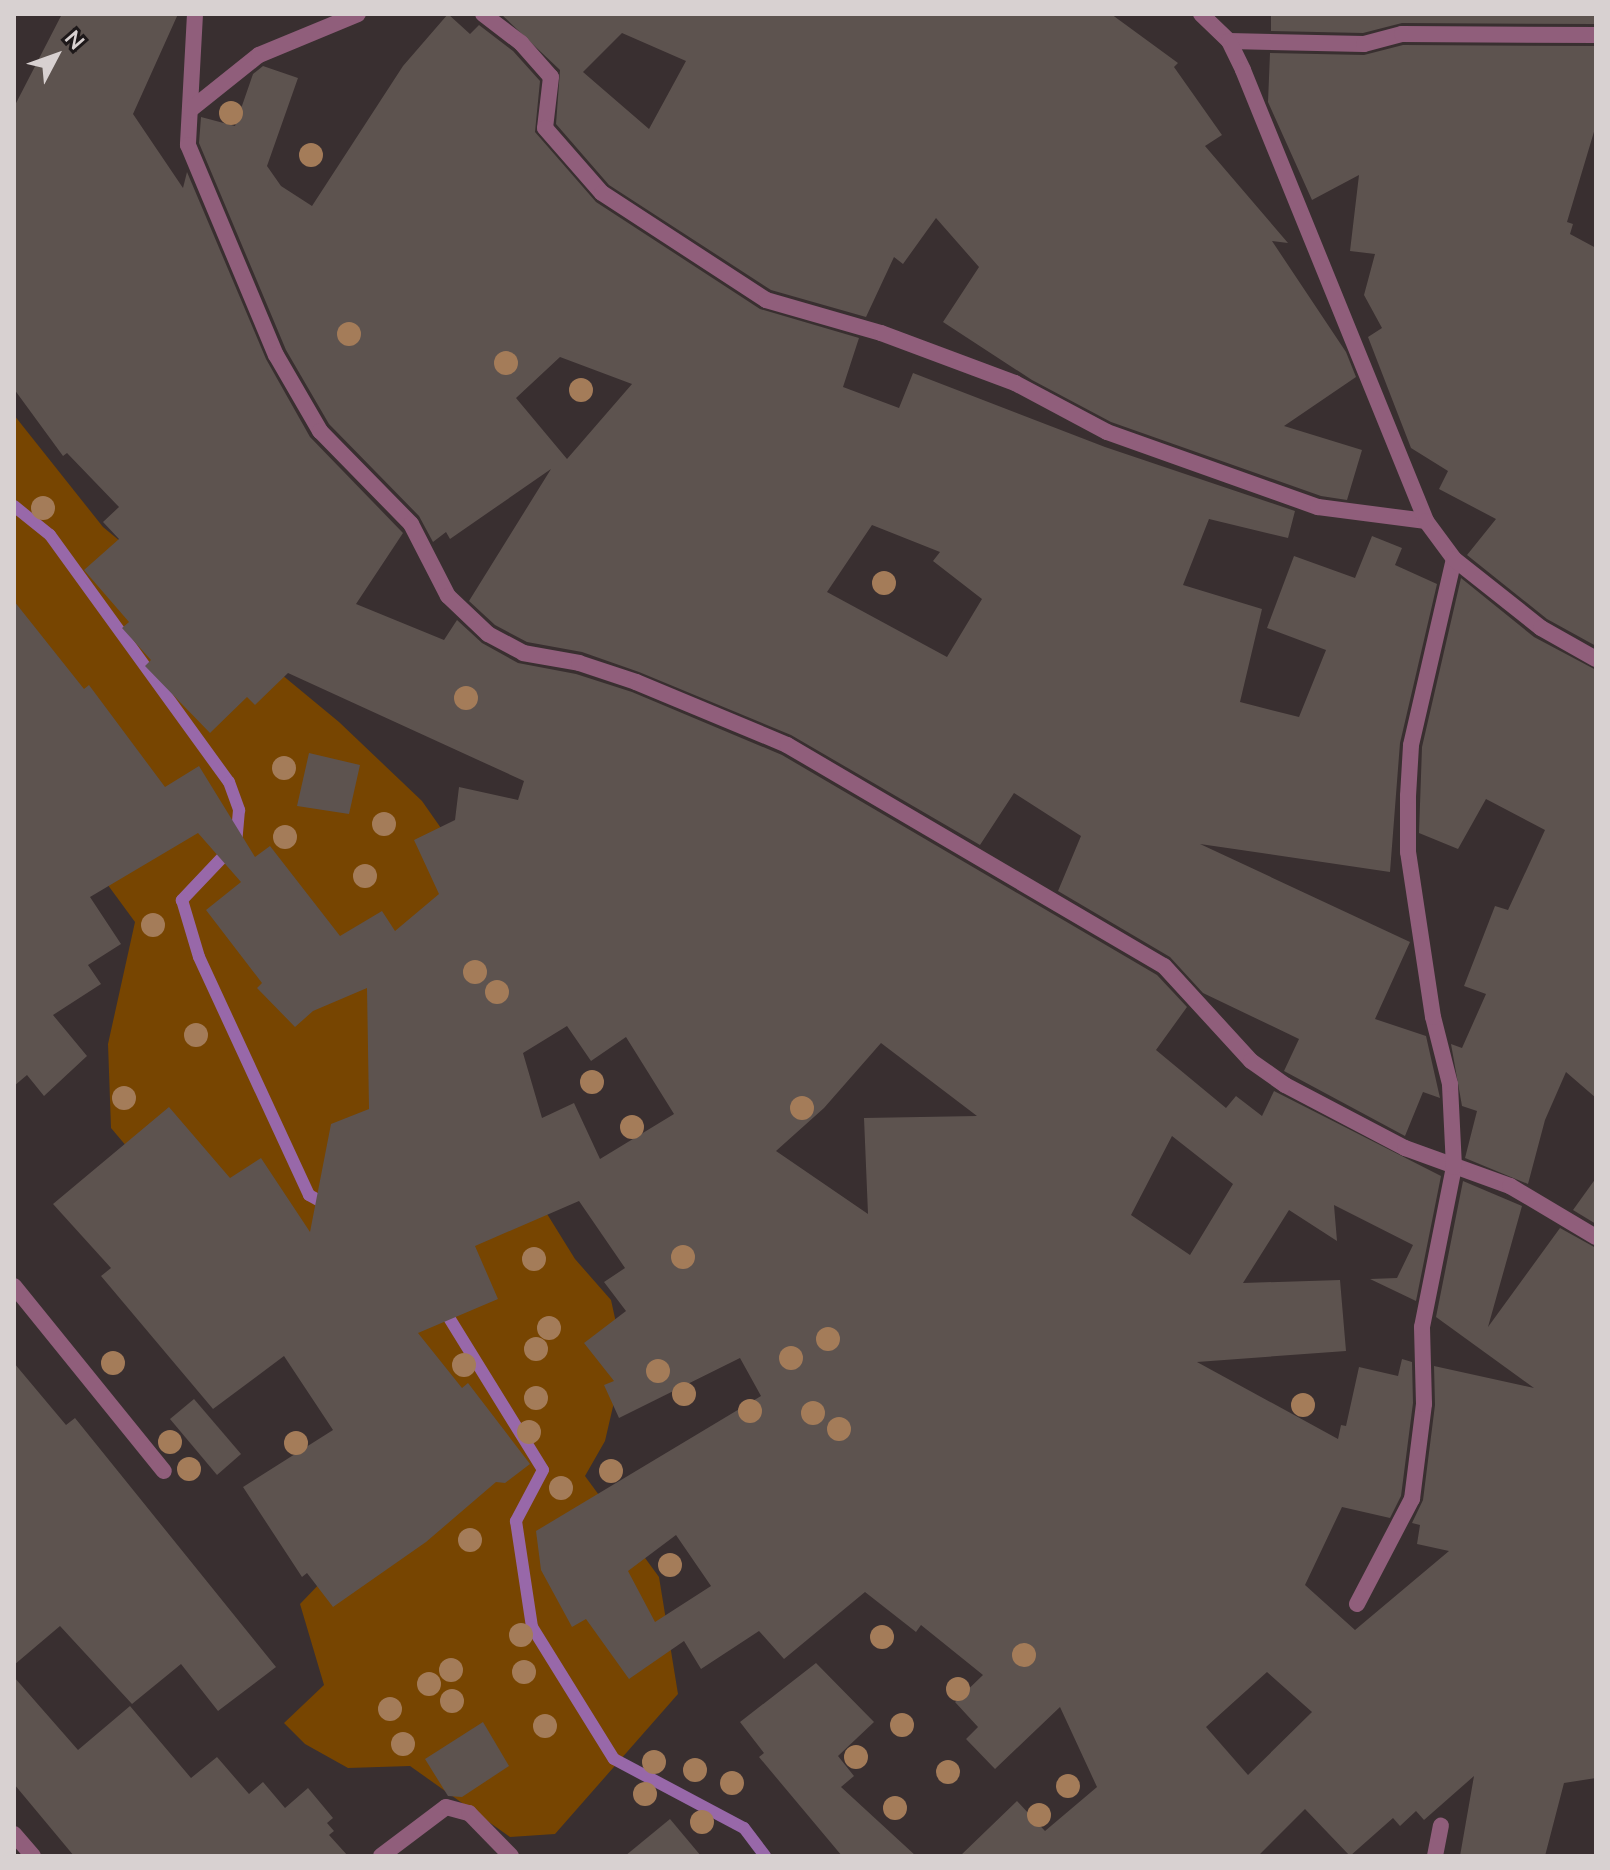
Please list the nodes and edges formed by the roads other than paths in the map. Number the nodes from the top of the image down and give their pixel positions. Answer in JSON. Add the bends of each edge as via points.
{"nodes":[{"id":1,"x":195,"y":14,"type":"edge"},
{"id":2,"x":358,"y":14,"type":"edge"},
{"id":3,"x":483,"y":14,"type":"edge"},
{"id":4,"x":1201,"y":14,"type":"edge"},
{"id":5,"x":1596,"y":35,"type":"edge"},
{"id":6,"x":1229,"y":41,"type":"junction"},
{"id":7,"x":190,"y":110,"type":"junction"},
{"id":8,"x":1426,"y":521,"type":"junction"},
{"id":9,"x":1454,"y":559,"type":"junction"},
{"id":10,"x":1596,"y":659,"type":"edge"},
{"id":11,"x":1454,"y":1167,"type":"junction"},
{"id":12,"x":1596,"y":1237,"type":"edge"},
{"id":13,"x":14,"y":1286,"type":"edge"},
{"id":14,"x":164,"y":1471,"type":"dead end"},
{"id":15,"x":1357,"y":1604,"type":"dead end"},
{"id":16,"x":1441,"y":1826,"type":"dead end"},
{"id":17,"x":14,"y":1834,"type":"edge"},
{"id":18,"x":33,"y":1856,"type":"edge"},
{"id":19,"x":381,"y":1856,"type":"edge"},
{"id":20,"x":511,"y":1856,"type":"edge"},
{"id":21,"x":1435,"y":1856,"type":"edge"}],
"edges":[{"from":1,"to":7,"type":"street"},
{"from":2,"to":7,"type":"street","via":[[259,55]]},
{"from":3,"to":8,"type":"street","via":[[521,43],[551,77],[545,128],[602,193],[766,300],[881,333],[1000,377],[1107,432],[1318,507]]},
{"from":4,"to":6,"type":"street"},
{"from":5,"to":6,"type":"street","via":[[1402,34],[1364,44]]},
{"from":6,"to":8,"type":"street"},
{"from":7,"to":11,"type":"street","via":[[188,145],[200,180],[276,355],[320,431],[411,524],[448,596],[488,634],[523,653],[579,663],[636,682],[787,745],[1164,966],[1251,1061],[1285,1085],[1405,1148]]},
{"from":8,"to":9,"type":"street"},
{"from":9,"to":10,"type":"street","via":[[1541,628]]},
{"from":9,"to":11,"type":"street","via":[[1411,745],[1408,796],[1408,852],[1433,1017],[1450,1084]]},
{"from":11,"to":12,"type":"street","via":[[1510,1186]]},
{"from":11,"to":15,"type":"street","via":[[1422,1327],[1424,1404],[1412,1499]]},
{"from":13,"to":14,"type":"street"},
{"from":16,"to":21,"type":"street"},
{"from":17,"to":18,"type":"street"},
{"from":19,"to":20,"type":"street","via":[[446,1807],[469,1813]]}]}
